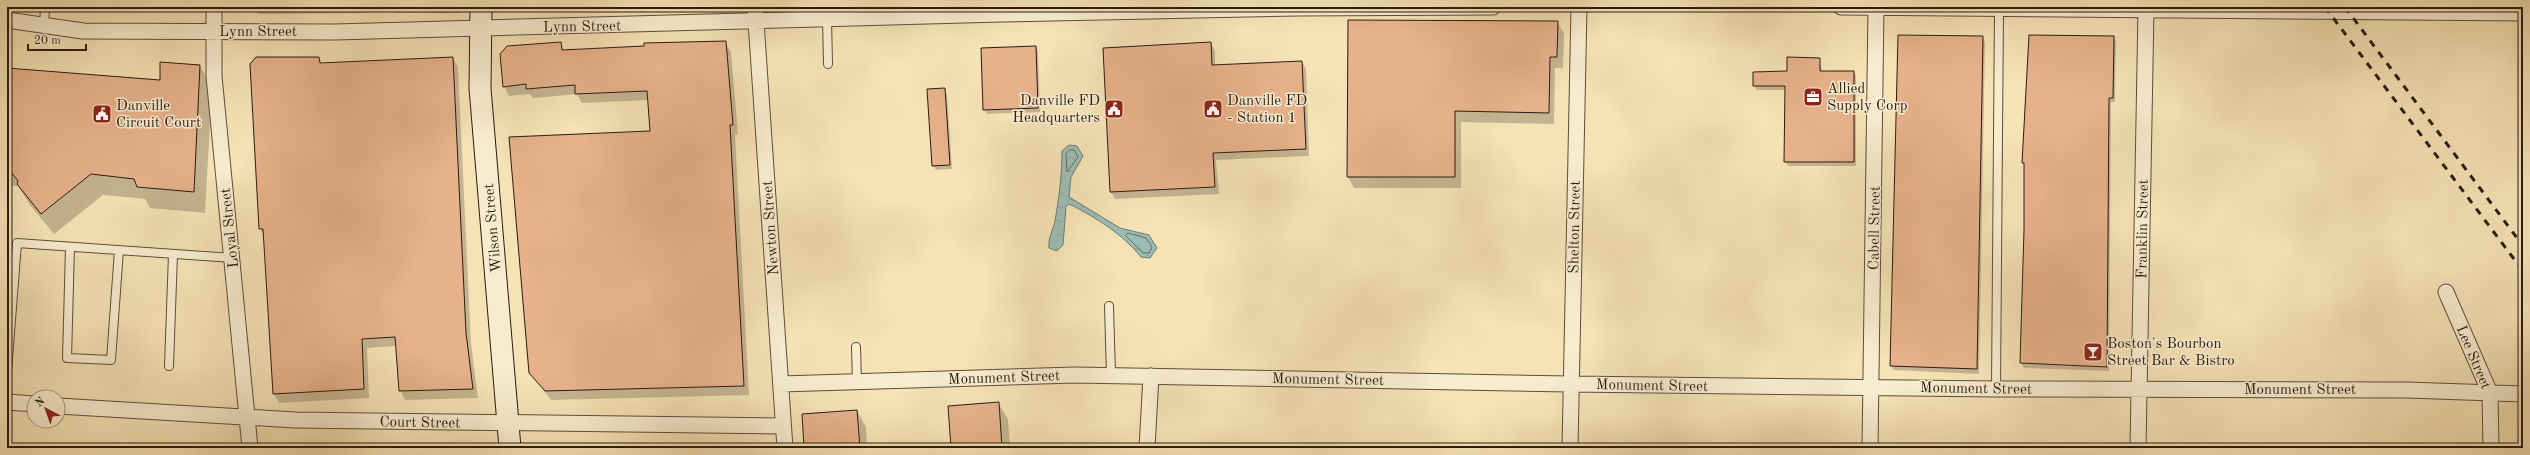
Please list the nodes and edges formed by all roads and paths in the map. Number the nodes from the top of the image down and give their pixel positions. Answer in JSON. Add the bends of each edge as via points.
{"nodes":[{"id":1,"x":45,"y":7,"type":"edge"},
{"id":2,"x":214,"y":7,"type":"edge"},
{"id":3,"x":481,"y":7,"type":"edge"},
{"id":4,"x":1298,"y":7,"type":"edge"},
{"id":5,"x":1493,"y":7,"type":"edge"},
{"id":6,"x":1579,"y":7,"type":"edge"},
{"id":7,"x":1841,"y":7,"type":"edge"},
{"id":8,"x":1876,"y":7,"type":"edge"},
{"id":9,"x":1999,"y":8,"type":"junction"},
{"id":10,"x":2146,"y":10,"type":"junction"},
{"id":11,"x":2523,"y":13,"type":"edge"},
{"id":12,"x":756,"y":14,"type":"edge"},
{"id":13,"x":827,"y":19,"type":"junction"},
{"id":14,"x":7,"y":20,"type":"edge"},
{"id":15,"x":44,"y":27,"type":"junction"},
{"id":16,"x":481,"y":28,"type":"junction"},
{"id":17,"x":213,"y":31,"type":"junction"},
{"id":18,"x":828,"y":64,"type":"dead end"},
{"id":19,"x":70,"y":247,"type":"junction"},
{"id":20,"x":119,"y":250,"type":"junction"},
{"id":21,"x":173,"y":254,"type":"junction"},
{"id":22,"x":232,"y":258,"type":"junction"},
{"id":23,"x":2446,"y":292,"type":"dead end"},
{"id":24,"x":1108,"y":306,"type":"dead end"},
{"id":25,"x":856,"y":347,"type":"dead end"},
{"id":26,"x":170,"y":366,"type":"dead end"},
{"id":27,"x":7,"y":372,"type":"edge"},
{"id":28,"x":1111,"y":375,"type":"junction"},
{"id":29,"x":1151,"y":376,"type":"junction"},
{"id":30,"x":858,"y":382,"type":"junction"},
{"id":31,"x":780,"y":384,"type":"junction"},
{"id":32,"x":1570,"y":384,"type":"junction"},
{"id":33,"x":1871,"y":387,"type":"junction"},
{"id":34,"x":1996,"y":389,"type":"junction"},
{"id":35,"x":2139,"y":389,"type":"junction"},
{"id":36,"x":2490,"y":393,"type":"junction"},
{"id":37,"x":2523,"y":394,"type":"edge"},
{"id":38,"x":7,"y":402,"type":"edge"},
{"id":39,"x":26,"y":403,"type":"edge"},
{"id":40,"x":66,"y":407,"type":"edge"},
{"id":41,"x":247,"y":418,"type":"junction"},
{"id":42,"x":508,"y":423,"type":"junction"},
{"id":43,"x":783,"y":426,"type":"junction"},
{"id":44,"x":250,"y":448,"type":"edge"},
{"id":45,"x":510,"y":448,"type":"edge"},
{"id":46,"x":785,"y":448,"type":"edge"},
{"id":47,"x":1147,"y":448,"type":"edge"},
{"id":48,"x":1570,"y":448,"type":"edge"},
{"id":49,"x":1870,"y":448,"type":"edge"},
{"id":50,"x":2138,"y":448,"type":"edge"},
{"id":51,"x":2491,"y":448,"type":"edge"}],
"edges":[{"from":1,"to":15,"type":"lane"},
{"from":2,"to":17,"type":"street","name":"Loyal Street"},
{"from":3,"to":16,"type":"street","name":"Wilson Street"},
{"from":4,"to":5,"type":"street","name":"Lynn Street"},
{"from":4,"to":13,"type":"street","name":"Lynn Street"},
{"from":6,"to":32,"type":"street","name":"Shelton Street"},
{"from":7,"to":8,"type":"street"},
{"from":8,"to":9,"type":"street"},
{"from":8,"to":33,"type":"street","name":"Cabell Street"},
{"from":9,"to":10,"type":"street"},
{"from":9,"to":34,"type":"lane"},
{"from":10,"to":11,"type":"street"},
{"from":10,"to":35,"type":"street","name":"Franklin Street"},
{"from":12,"to":13,"type":"street","name":"Lynn Street"},
{"from":12,"to":16,"type":"street","name":"Lynn Street"},
{"from":12,"to":31,"type":"street","name":"Newton Street"},
{"from":13,"to":18,"type":"lane"},
{"from":14,"to":15,"type":"street","name":"Lynn Street"},
{"from":15,"to":17,"type":"street","name":"Lynn Street","via":[[83,31]]},
{"from":16,"to":17,"type":"street","name":"Lynn Street","via":[[335,32]]},
{"from":16,"to":42,"type":"street","name":"Wilson Street","via":[[480,88]]},
{"from":17,"to":22,"type":"street","name":"Loyal Street","via":[[214,76]]},
{"from":19,"to":20,"type":"lane"},
{"from":19,"to":20,"type":"lane","via":[[67,358],[111,360]]},
{"from":19,"to":27,"type":"lane","via":[[17,243]]},
{"from":20,"to":21,"type":"lane"},
{"from":21,"to":22,"type":"lane"},
{"from":21,"to":26,"type":"lane"},
{"from":22,"to":41,"type":"street","name":"Loyal Street"},
{"from":23,"to":36,"type":"street","name":"Lee Street"},
{"from":24,"to":28,"type":"lane"},
{"from":25,"to":30,"type":"lane"},
{"from":28,"to":29,"type":"street","name":"Monument Street"},
{"from":28,"to":30,"type":"street","name":"Monument Street"},
{"from":29,"to":32,"type":"street","name":"Monument Street"},
{"from":29,"to":47,"type":"street"},
{"from":30,"to":31,"type":"street","name":"Monument Street"},
{"from":31,"to":43,"type":"street","name":"Newton Street"},
{"from":32,"to":33,"type":"street","name":"Monument Street"},
{"from":32,"to":48,"type":"street","name":"Shelton Street"},
{"from":33,"to":34,"type":"street","name":"Monument Street"},
{"from":33,"to":49,"type":"street","name":"Cabell Street"},
{"from":34,"to":35,"type":"street","name":"Monument Street"},
{"from":35,"to":36,"type":"street","name":"Monument Street","via":[[2407,390]]},
{"from":35,"to":50,"type":"street","name":"Franklin Street"},
{"from":36,"to":37,"type":"street","name":"Monument Street"},
{"from":36,"to":51,"type":"street","name":"Lee Street"},
{"from":38,"to":39,"type":"street"},
{"from":40,"to":41,"type":"street","name":"Court Street"},
{"from":41,"to":42,"type":"street","name":"Court Street"},
{"from":41,"to":44,"type":"street","name":"Loyal Street"},
{"from":42,"to":43,"type":"street","name":"Court Street"},
{"from":42,"to":45,"type":"street","name":"Wilson Street"},
{"from":43,"to":46,"type":"street","name":"Newton Street"}]}
